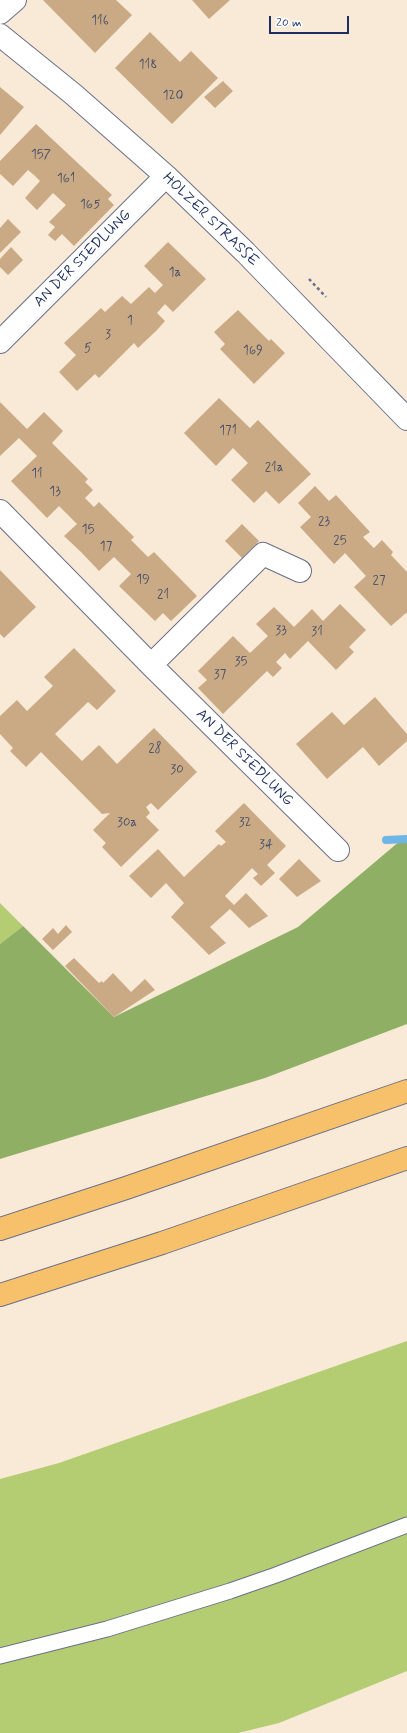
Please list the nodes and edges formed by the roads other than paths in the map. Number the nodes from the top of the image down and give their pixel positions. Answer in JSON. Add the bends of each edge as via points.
{"nodes":[{"id":1,"x":15,"y":0,"type":"edge"},
{"id":2,"x":0,"y":14,"type":"edge"},
{"id":3,"x":0,"y":35,"type":"edge"},
{"id":4,"x":166,"y":176,"type":"junction"},
{"id":5,"x":0,"y":342,"type":"edge"},
{"id":6,"x":407,"y":419,"type":"edge"},
{"id":7,"x":0,"y":510,"type":"edge"},
{"id":8,"x":300,"y":571,"type":"dead end"},
{"id":9,"x":151,"y":665,"type":"junction"},
{"id":10,"x":338,"y":850,"type":"dead end"},
{"id":11,"x":407,"y":1091,"type":"edge"},
{"id":12,"x":407,"y":1158,"type":"edge"},
{"id":13,"x":0,"y":1229,"type":"edge"},
{"id":14,"x":0,"y":1295,"type":"edge"},
{"id":15,"x":407,"y":1525,"type":"edge"},
{"id":16,"x":0,"y":1656,"type":"edge"}],
"edges":[{"from":1,"to":2,"type":"street"},
{"from":3,"to":4,"type":"street","name":"HOLZER STRASSE","via":[[73,94]]},
{"from":4,"to":5,"type":"street","name":"AN DER SIEDLUNG"},
{"from":4,"to":6,"type":"street","name":"HOLZER STRASSE","via":[[245,252]]},
{"from":7,"to":9,"type":"street","name":"AN DER SIEDLUNG"},
{"from":8,"to":9,"type":"street","via":[[263,554]]},
{"from":9,"to":10,"type":"street","name":"AN DER SIEDLUNG"},
{"from":11,"to":13,"type":"highway"},
{"from":12,"to":14,"type":"highway","via":[[162,1243]]},
{"from":15,"to":16,"type":"lane","via":[[230,1592],[107,1629]]}]}
